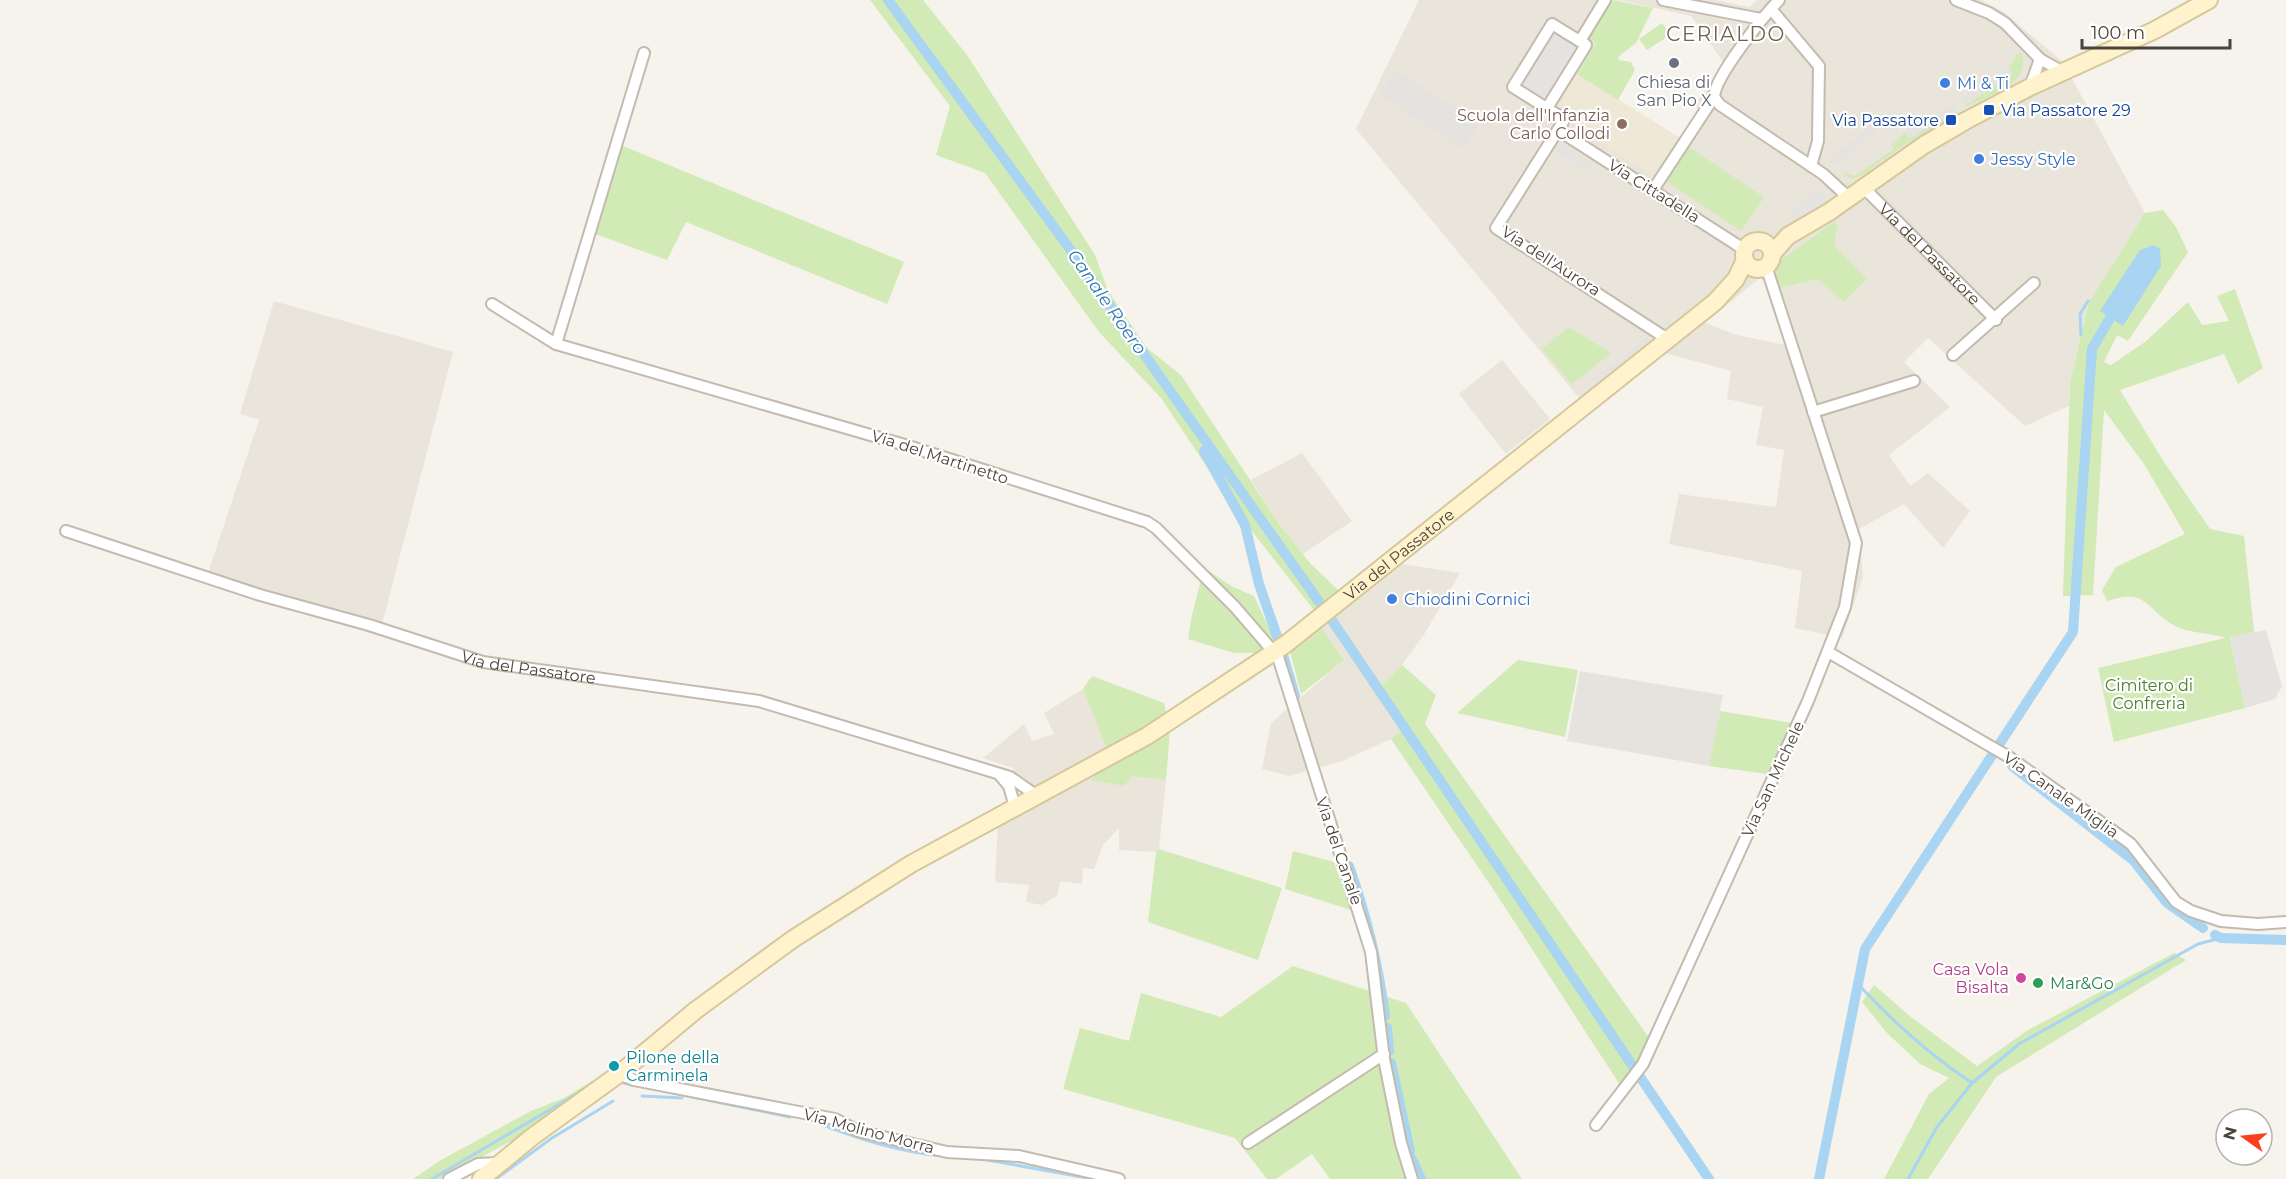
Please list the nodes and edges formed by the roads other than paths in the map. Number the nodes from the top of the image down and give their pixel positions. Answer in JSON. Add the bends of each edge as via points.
{"nodes":[{"id":1,"x":1605,"y":0,"type":"edge"},
{"id":2,"x":1663,"y":0,"type":"edge"},
{"id":3,"x":1779,"y":0,"type":"edge"},
{"id":4,"x":1956,"y":0,"type":"edge"},
{"id":5,"x":2209,"y":0,"type":"edge"},
{"id":6,"x":1771,"y":9,"type":"junction"},
{"id":7,"x":1761,"y":19,"type":"junction"},
{"id":8,"x":1580,"y":41,"type":"junction"},
{"id":9,"x":644,"y":52,"type":"dead end"},
{"id":10,"x":2040,"y":59,"type":"junction"},
{"id":11,"x":2063,"y":72,"type":"junction"},
{"id":12,"x":2030,"y":87,"type":"junction"},
{"id":13,"x":1714,"y":97,"type":"junction"},
{"id":14,"x":1547,"y":108,"type":"junction"},
{"id":15,"x":1558,"y":130,"type":"junction"},
{"id":16,"x":1811,"y":166,"type":"junction"},
{"id":17,"x":1864,"y":188,"type":"junction"},
{"id":18,"x":1653,"y":190,"type":"junction"},
{"id":19,"x":1849,"y":198,"type":"junction"},
{"id":20,"x":1758,"y":257,"type":"junction"},
{"id":21,"x":2034,"y":282,"type":"dead end"},
{"id":22,"x":492,"y":304,"type":"dead end"},
{"id":23,"x":1996,"y":320,"type":"junction"},
{"id":24,"x":1669,"y":340,"type":"junction"},
{"id":25,"x":556,"y":344,"type":"junction"},
{"id":26,"x":1953,"y":355,"type":"dead end"},
{"id":27,"x":1914,"y":381,"type":"dead end"},
{"id":28,"x":1813,"y":412,"type":"junction"},
{"id":29,"x":66,"y":531,"type":"dead end"},
{"id":30,"x":1274,"y":652,"type":"junction"},
{"id":31,"x":1828,"y":652,"type":"junction"},
{"id":32,"x":999,"y":774,"type":"junction"},
{"id":33,"x":1038,"y":796,"type":"junction"},
{"id":34,"x":1015,"y":807,"type":"junction"},
{"id":35,"x":2286,"y":922,"type":"edge"},
{"id":36,"x":1384,"y":1054,"type":"junction"},
{"id":37,"x":619,"y":1074,"type":"junction"},
{"id":38,"x":1596,"y":1125,"type":"dead end"},
{"id":39,"x":1248,"y":1143,"type":"dead end"},
{"id":40,"x":498,"y":1163,"type":"junction"},
{"id":41,"x":449,"y":1179,"type":"edge"},
{"id":42,"x":481,"y":1179,"type":"edge"},
{"id":43,"x":1119,"y":1179,"type":"edge"},
{"id":44,"x":1412,"y":1179,"type":"edge"}],
"edges":[{"from":1,"to":8,"type":"street"},
{"from":2,"to":7,"type":"street"},
{"from":3,"to":6,"type":"street"},
{"from":4,"to":10,"type":"street","via":[[2005,23]]},
{"from":5,"to":11,"type":"street","name":"Via del Passatore","via":[[2156,30]]},
{"from":6,"to":7,"type":"street"},
{"from":6,"to":16,"type":"street","via":[[1819,66],[1818,141]]},
{"from":7,"to":13,"type":"street","via":[[1717,84]]},
{"from":8,"to":14,"type":"street","via":[[1586,45]]},
{"from":8,"to":14,"type":"street","via":[[1552,24],[1513,87]]},
{"from":9,"to":25,"type":"street"},
{"from":10,"to":11,"type":"street"},
{"from":10,"to":12,"type":"street"},
{"from":11,"to":12,"type":"street","name":"Via del Passatore"},
{"from":12,"to":17,"type":"street","name":"Via del Passatore","via":[[1954,127]]},
{"from":13,"to":16,"type":"street","via":[[1720,105]]},
{"from":13,"to":18,"type":"street"},
{"from":14,"to":15,"type":"street","via":[[1563,122]]},
{"from":15,"to":18,"type":"street","name":"Via Cittadella"},
{"from":15,"to":24,"type":"street","name":"Via dell'Aurora","via":[[1496,228]]},
{"from":16,"to":19,"type":"street"},
{"from":17,"to":19,"type":"street","name":"Via del Passatore"},
{"from":17,"to":23,"type":"street","name":"Via del Passatore"},
{"from":18,"to":20,"type":"street","name":"Via Cittadella"},
{"from":19,"to":20,"type":"street","name":"Via del Passatore"},
{"from":20,"to":24,"type":"street","name":"Via del Passatore","via":[[1715,302]]},
{"from":20,"to":28,"type":"street","name":"Via San Michele"},
{"from":21,"to":23,"type":"street","name":"Via del Passatore"},
{"from":22,"to":25,"type":"street","name":"Via del Martinetto"},
{"from":23,"to":26,"type":"street","name":"Via del Passatore"},
{"from":24,"to":30,"type":"street","name":"Via del Passatore"},
{"from":25,"to":30,"type":"street","name":"Via del Martinetto","via":[[905,445],[1147,522]]},
{"from":27,"to":28,"type":"street"},
{"from":28,"to":31,"type":"street","name":"Via San Michele","via":[[1856,543],[1845,607]]},
{"from":29,"to":32,"type":"street","name":"Via del Passatore","via":[[483,662],[759,701]]},
{"from":30,"to":33,"type":"street","name":"Via del Passatore","via":[[1147,736]]},
{"from":30,"to":36,"type":"street","name":"Via del Canale","via":[[1371,952]]},
{"from":31,"to":35,"type":"street","name":"Via Canale Miglia","via":[[1996,749],[2131,844],[2176,902],[2191,911],[2221,921]]},
{"from":31,"to":38,"type":"street","name":"Via San Michele","via":[[1640,1068]]},
{"from":32,"to":33,"type":"street","name":"Via del Passatore"},
{"from":32,"to":34,"type":"street","via":[[1009,786]]},
{"from":33,"to":34,"type":"street","name":"Via del Passatore"},
{"from":34,"to":37,"type":"street","name":"Via del Passatore","via":[[911,864],[793,939],[696,1010]]},
{"from":36,"to":39,"type":"street"},
{"from":36,"to":44,"type":"street","name":"Via del Canale"},
{"from":37,"to":40,"type":"street","name":"Via del Passatore"},
{"from":37,"to":43,"type":"street","name":"Via Molino Morra","via":[[835,1119],[858,1131],[947,1152],[1018,1156]]},
{"from":40,"to":41,"type":"street","via":[[478,1164]]},
{"from":40,"to":42,"type":"street","name":"Via del Passatore"}]}
